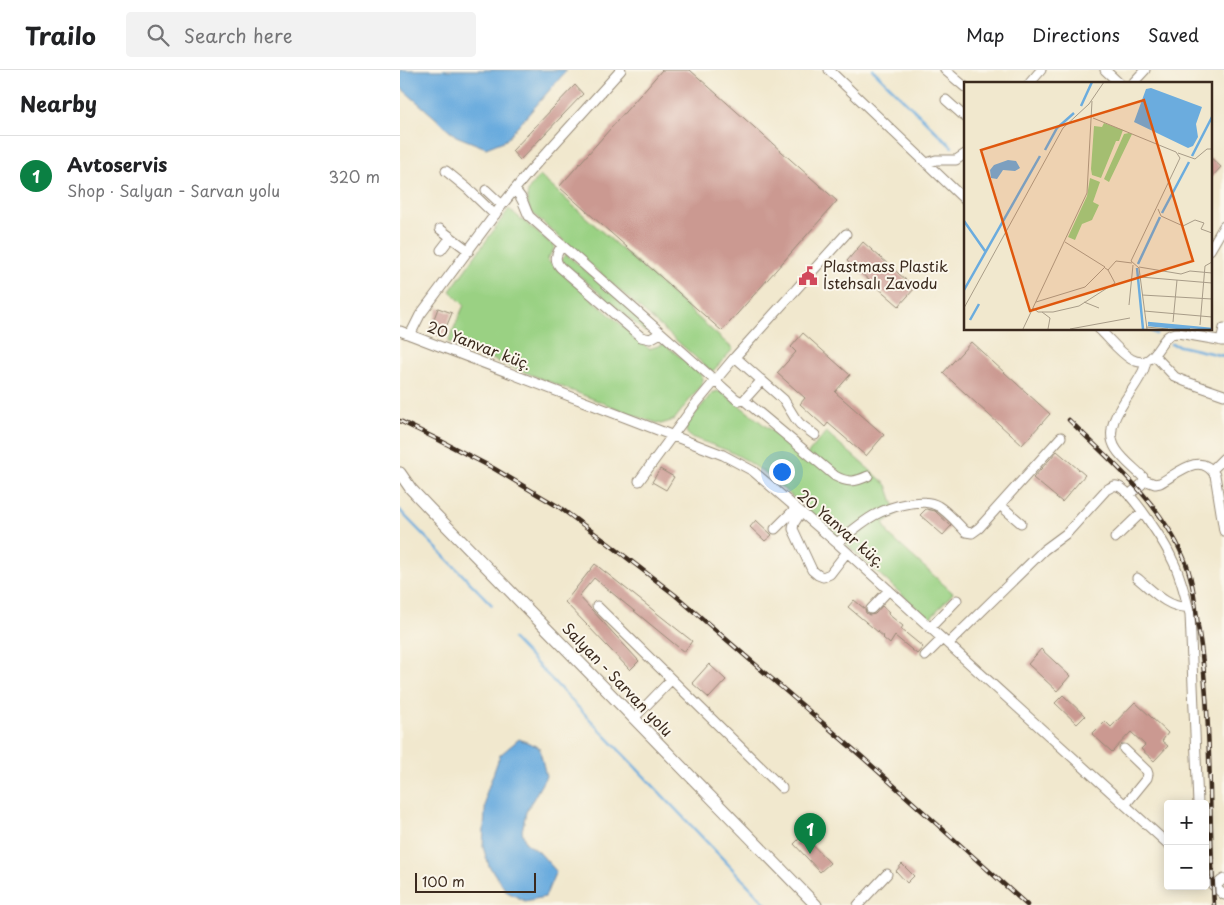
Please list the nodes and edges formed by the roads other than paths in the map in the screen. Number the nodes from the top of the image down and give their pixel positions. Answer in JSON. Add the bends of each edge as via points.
{"nodes":[{"id":1,"x":621,"y":70,"type":"edge"},
{"id":2,"x":829,"y":70,"type":"edge"},
{"id":3,"x":945,"y":70,"type":"edge"},
{"id":4,"x":1041,"y":70,"type":"edge"},
{"id":5,"x":1105,"y":70,"type":"edge"},
{"id":6,"x":1145,"y":70,"type":"edge"},
{"id":7,"x":1031,"y":82,"type":"edge"},
{"id":8,"x":1118,"y":82,"type":"edge"},
{"id":9,"x":1134,"y":82,"type":"edge"},
{"id":10,"x":964,"y":86,"type":"edge"},
{"id":11,"x":946,"y":100,"type":"dead end"},
{"id":12,"x":964,"y":116,"type":"edge"},
{"id":13,"x":964,"y":155,"type":"edge"},
{"id":14,"x":927,"y":163,"type":"junction"},
{"id":15,"x":446,"y":171,"type":"dead end"},
{"id":16,"x":486,"y":190,"type":"dead end"},
{"id":17,"x":514,"y":190,"type":"junction"},
{"id":18,"x":964,"y":199,"type":"edge"},
{"id":19,"x":502,"y":205,"type":"junction"},
{"id":20,"x":495,"y":215,"type":"junction"},
{"id":21,"x":1224,"y":226,"type":"edge"},
{"id":22,"x":440,"y":228,"type":"dead end"},
{"id":23,"x":846,"y":234,"type":"dead end"},
{"id":24,"x":451,"y":237,"type":"junction"},
{"id":25,"x":562,"y":245,"type":"junction"},
{"id":26,"x":1212,"y":247,"type":"edge"},
{"id":27,"x":441,"y":250,"type":"dead end"},
{"id":28,"x":469,"y":251,"type":"junction"},
{"id":29,"x":1224,"y":328,"type":"edge"},
{"id":30,"x":1100,"y":330,"type":"edge"},
{"id":31,"x":400,"y":331,"type":"edge"},
{"id":32,"x":1169,"y":332,"type":"edge"},
{"id":33,"x":661,"y":334,"type":"junction"},
{"id":34,"x":410,"y":335,"type":"junction"},
{"id":35,"x":1222,"y":341,"type":"edge"},
{"id":36,"x":735,"y":357,"type":"junction"},
{"id":37,"x":1150,"y":358,"type":"junction"},
{"id":38,"x":762,"y":380,"type":"junction"},
{"id":39,"x":715,"y":381,"type":"junction"},
{"id":40,"x":1224,"y":395,"type":"edge"},
{"id":41,"x":744,"y":400,"type":"junction"},
{"id":42,"x":815,"y":435,"type":"dead end"},
{"id":43,"x":672,"y":436,"type":"junction"},
{"id":44,"x":1061,"y":437,"type":"dead end"},
{"id":45,"x":1224,"y":458,"type":"edge"},
{"id":46,"x":1212,"y":470,"type":"junction"},
{"id":47,"x":400,"y":473,"type":"edge"},
{"id":48,"x":868,"y":476,"type":"dead end"},
{"id":49,"x":1144,"y":480,"type":"junction"},
{"id":50,"x":639,"y":481,"type":"dead end"},
{"id":51,"x":1129,"y":495,"type":"junction"},
{"id":52,"x":1000,"y":505,"type":"junction"},
{"id":53,"x":799,"y":510,"type":"junction"},
{"id":54,"x":1142,"y":512,"type":"junction"},
{"id":55,"x":1020,"y":523,"type":"dead end"},
{"id":56,"x":775,"y":529,"type":"dead end"},
{"id":57,"x":1224,"y":531,"type":"edge"},
{"id":58,"x":1115,"y":538,"type":"dead end"},
{"id":59,"x":837,"y":543,"type":"junction"},
{"id":60,"x":847,"y":552,"type":"junction"},
{"id":61,"x":1137,"y":578,"type":"dead end"},
{"id":62,"x":889,"y":590,"type":"junction"},
{"id":63,"x":957,"y":600,"type":"dead end"},
{"id":64,"x":598,"y":606,"type":"dead end"},
{"id":65,"x":1188,"y":607,"type":"junction"},
{"id":66,"x":871,"y":609,"type":"dead end"},
{"id":67,"x":930,"y":628,"type":"junction"},
{"id":68,"x":945,"y":642,"type":"junction"},
{"id":69,"x":925,"y":656,"type":"dead end"},
{"id":70,"x":671,"y":680,"type":"junction"},
{"id":71,"x":634,"y":718,"type":"junction"},
{"id":72,"x":1124,"y":749,"type":"dead end"},
{"id":73,"x":782,"y":788,"type":"dead end"},
{"id":74,"x":1198,"y":800,"type":"edge"},
{"id":75,"x":1125,"y":805,"type":"junction"},
{"id":76,"x":1164,"y":840,"type":"edge"},
{"id":77,"x":887,"y":874,"type":"dead end"},
{"id":78,"x":1224,"y":879,"type":"edge"},
{"id":79,"x":1209,"y":882,"type":"edge"},
{"id":80,"x":1215,"y":887,"type":"junction"},
{"id":81,"x":1224,"y":895,"type":"edge"},
{"id":82,"x":816,"y":905,"type":"edge"},
{"id":83,"x":858,"y":905,"type":"edge"}],
"edges":[{"from":1,"to":17,"type":"street"},
{"from":2,"to":14,"type":"street"},
{"from":3,"to":10,"type":"street"},
{"from":4,"to":7,"type":"street"},
{"from":5,"to":8,"type":"street"},
{"from":6,"to":9,"type":"street"},
{"from":11,"to":12,"type":"street"},
{"from":13,"to":14,"type":"street","via":[[956,160]]},
{"from":14,"to":18,"type":"street"},
{"from":15,"to":20,"type":"street"},
{"from":16,"to":19,"type":"street"},
{"from":17,"to":19,"type":"street"},
{"from":17,"to":25,"type":"street","via":[[529,216]]},
{"from":19,"to":20,"type":"street"},
{"from":20,"to":28,"type":"street"},
{"from":21,"to":26,"type":"street"},
{"from":22,"to":24,"type":"street"},
{"from":23,"to":36,"type":"street"},
{"from":24,"to":27,"type":"street"},
{"from":24,"to":28,"type":"street"},
{"from":25,"to":33,"type":"street"},
{"from":25,"to":33,"type":"street","via":[[556,256],[560,267],[641,337],[650,339]]},
{"from":28,"to":34,"type":"street","via":[[420,314]]},
{"from":29,"to":35,"type":"street"},
{"from":30,"to":37,"type":"street","via":[[1132,360],[1138,362]]},
{"from":31,"to":34,"type":"street","name":"20 Yanvar küç."},
{"from":32,"to":35,"type":"street"},
{"from":32,"to":37,"type":"street"},
{"from":33,"to":39,"type":"street"},
{"from":34,"to":43,"type":"street","name":"20 Yanvar küç."},
{"from":36,"to":38,"type":"street"},
{"from":36,"to":39,"type":"street"},
{"from":37,"to":40,"type":"street","via":[[1184,381]]},
{"from":37,"to":49,"type":"street","via":[[1118,411],[1111,431],[1117,450]]},
{"from":38,"to":41,"type":"street"},
{"from":38,"to":42,"type":"street","via":[[784,400],[800,424]]},
{"from":39,"to":41,"type":"street","via":[[736,399]]},
{"from":39,"to":43,"type":"street"},
{"from":41,"to":48,"type":"street","via":[[834,476],[852,481]]},
{"from":43,"to":50,"type":"street"},
{"from":43,"to":53,"type":"street","name":"20 Yanvar küç.","via":[[723,455],[753,471]]},
{"from":44,"to":52,"type":"street"},
{"from":45,"to":46,"type":"street"},
{"from":46,"to":49,"type":"street","via":[[1198,464],[1191,465],[1160,483]]},
{"from":46,"to":57,"type":"street"},
{"from":47,"to":71,"type":"main road","name":"Salyan - Sarvan yolu","via":[[430,510]]},
{"from":49,"to":51,"type":"street"},
{"from":51,"to":54,"type":"street"},
{"from":51,"to":68,"type":"street","via":[[1118,486],[1106,490],[1067,533],[1044,550]]},
{"from":52,"to":55,"type":"street"},
{"from":52,"to":59,"type":"street","via":[[972,533],[966,532],[937,505],[928,502],[888,508]]},
{"from":53,"to":56,"type":"street"},
{"from":53,"to":59,"type":"street","name":"20 Yanvar küç."},
{"from":53,"to":60,"type":"street","via":[[793,529],[818,576],[830,574]]},
{"from":54,"to":58,"type":"street"},
{"from":54,"to":65,"type":"street","via":[[1173,560]]},
{"from":59,"to":60,"type":"street","name":"20 Yanvar küç."},
{"from":60,"to":62,"type":"street","name":"20 Yanvar küç."},
{"from":61,"to":65,"type":"street","via":[[1165,600]]},
{"from":62,"to":66,"type":"street"},
{"from":62,"to":67,"type":"street","name":"20 Yanvar küç."},
{"from":63,"to":67,"type":"street"},
{"from":64,"to":70,"type":"street"},
{"from":65,"to":74,"type":"street"},
{"from":67,"to":68,"type":"street","name":"20 Yanvar küç."},
{"from":68,"to":69,"type":"street"},
{"from":68,"to":75,"type":"street","name":"20 Yanvar küç."},
{"from":70,"to":71,"type":"street"},
{"from":70,"to":73,"type":"street"},
{"from":71,"to":82,"type":"main road","name":"Salyan - Sarvan yolu"},
{"from":72,"to":75,"type":"street","via":[[1148,774]]},
{"from":75,"to":76,"type":"street","name":"20 Yanvar küç."},
{"from":77,"to":83,"type":"street"},
{"from":78,"to":80,"type":"street"},
{"from":79,"to":80,"type":"street"},
{"from":80,"to":81,"type":"street"}]}
